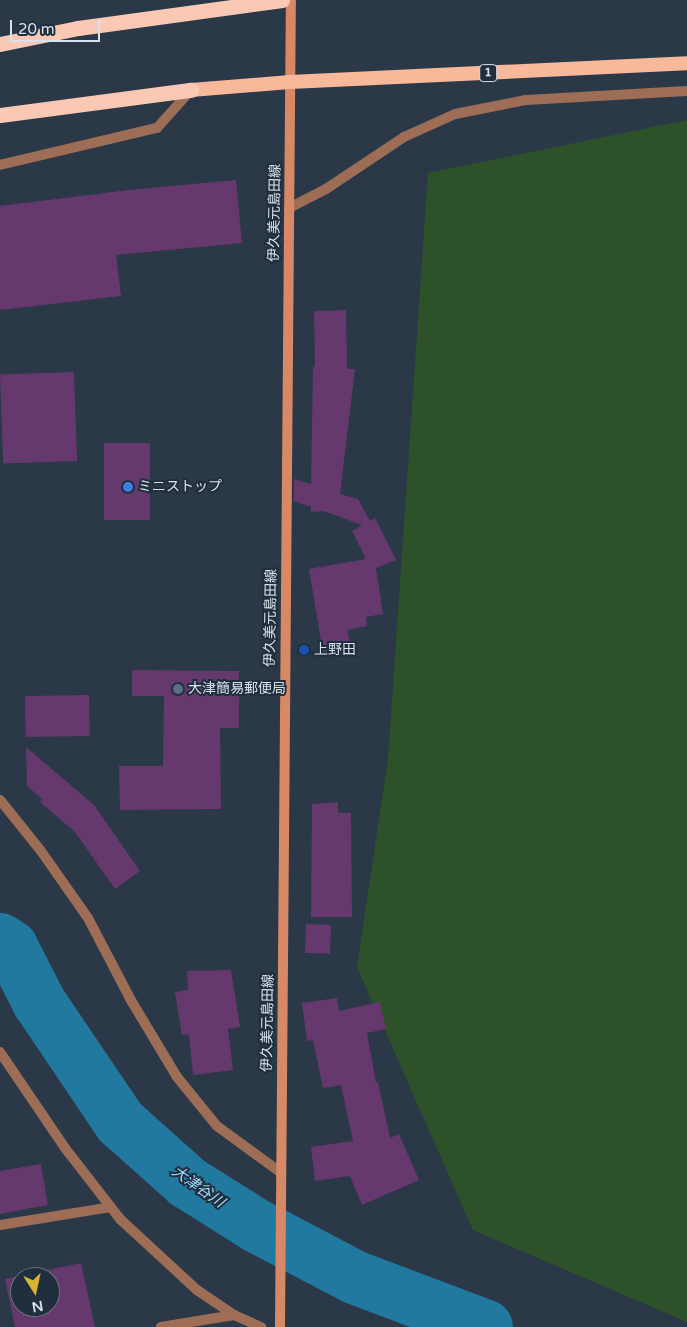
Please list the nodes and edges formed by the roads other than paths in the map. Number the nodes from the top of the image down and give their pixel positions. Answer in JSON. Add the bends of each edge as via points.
{"nodes":[{"id":1,"x":282,"y":0,"type":"edge"},
{"id":2,"x":291,"y":0,"type":"edge"},
{"id":3,"x":0,"y":44,"type":"edge"},
{"id":4,"x":687,"y":63,"type":"edge"},
{"id":5,"x":290,"y":82,"type":"junction"},
{"id":6,"x":191,"y":90,"type":"junction"},
{"id":7,"x":687,"y":91,"type":"edge"},
{"id":8,"x":0,"y":115,"type":"edge"},
{"id":9,"x":0,"y":165,"type":"edge"},
{"id":10,"x":289,"y":208,"type":"junction"},
{"id":11,"x":0,"y":800,"type":"edge"},
{"id":12,"x":0,"y":1052,"type":"edge"},
{"id":13,"x":280,"y":1172,"type":"junction"},
{"id":14,"x":111,"y":1207,"type":"junction"},
{"id":15,"x":0,"y":1225,"type":"edge"},
{"id":16,"x":234,"y":1315,"type":"junction"},
{"id":17,"x":161,"y":1327,"type":"edge"},
{"id":18,"x":261,"y":1327,"type":"edge"},
{"id":19,"x":280,"y":1327,"type":"edge"}],
"edges":[{"from":1,"to":3,"type":"highway","via":[[78,28]]},
{"from":2,"to":5,"type":"main road","name":"伊久美元島田線"},
{"from":4,"to":5,"type":"highway","number":"1"},
{"from":5,"to":6,"type":"highway","number":"1"},
{"from":5,"to":10,"type":"main road","name":"伊久美元島田線"},
{"from":6,"to":8,"type":"highway","number":"1"},
{"from":6,"to":9,"type":"street","via":[[157,128]]},
{"from":7,"to":10,"type":"street","via":[[526,100],[455,114],[404,137],[326,189]]},
{"from":10,"to":13,"type":"main road","name":"伊久美元島田線"},
{"from":11,"to":13,"type":"street","via":[[42,851],[88,918],[132,1002],[177,1077],[216,1126]]},
{"from":12,"to":14,"type":"street","via":[[65,1148]]},
{"from":13,"to":19,"type":"main road","name":"伊久美元島田線"},
{"from":14,"to":15,"type":"street"},
{"from":14,"to":16,"type":"street","via":[[197,1290]]},
{"from":16,"to":17,"type":"street"},
{"from":16,"to":18,"type":"street"}]}
